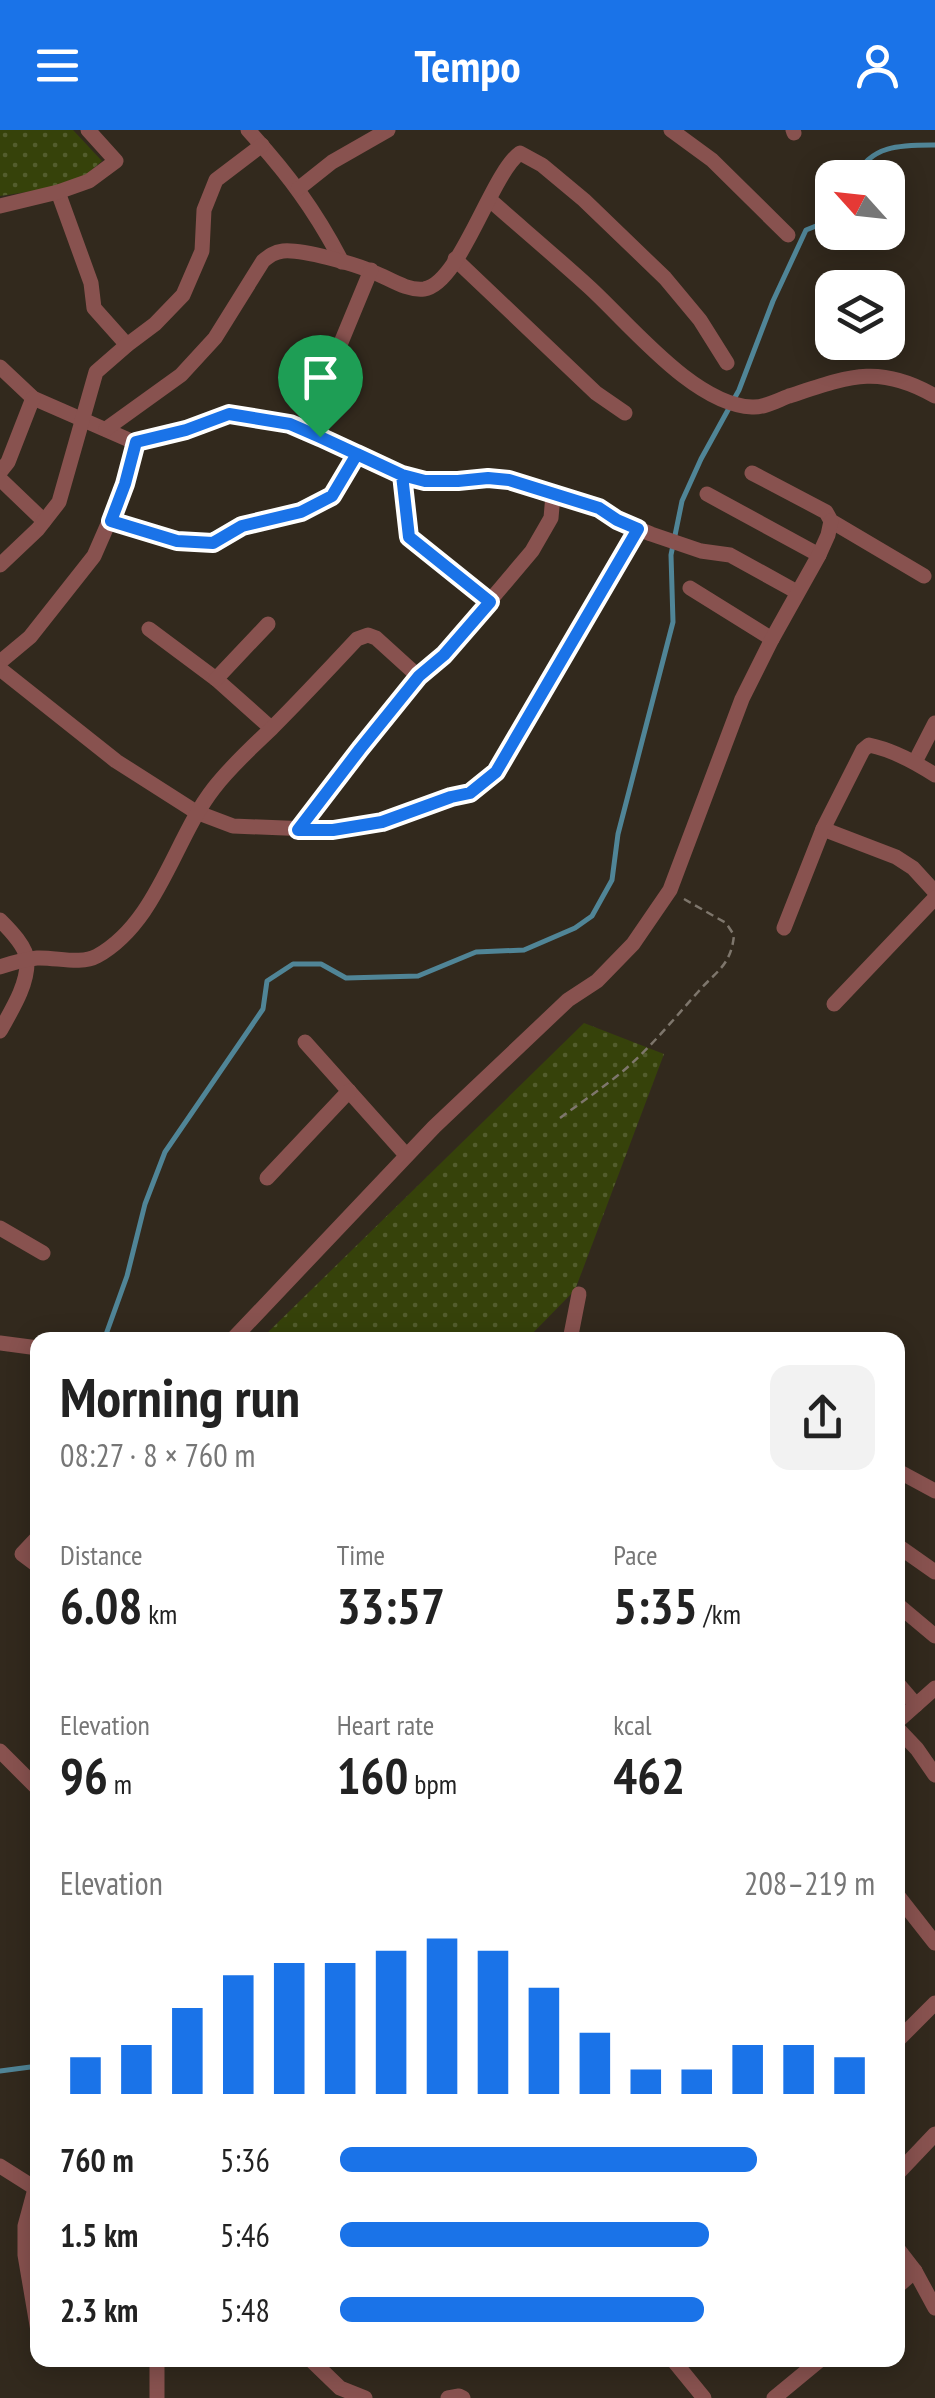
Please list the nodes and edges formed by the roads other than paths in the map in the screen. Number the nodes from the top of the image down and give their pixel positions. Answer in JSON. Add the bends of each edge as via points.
{"nodes":[{"id":1,"x":88,"y":130,"type":"edge"},
{"id":2,"x":248,"y":130,"type":"edge"},
{"id":3,"x":388,"y":130,"type":"edge"},
{"id":4,"x":671,"y":130,"type":"edge"},
{"id":5,"x":262,"y":145,"type":"junction"},
{"id":6,"x":298,"y":189,"type":"junction"},
{"id":7,"x":58,"y":192,"type":"junction"},
{"id":8,"x":490,"y":200,"type":"junction"},
{"id":9,"x":0,"y":206,"type":"edge"},
{"id":10,"x":788,"y":235,"type":"dead end"},
{"id":11,"x":456,"y":258,"type":"junction"},
{"id":12,"x":342,"y":262,"type":"junction"},
{"id":13,"x":371,"y":270,"type":"junction"},
{"id":14,"x":127,"y":345,"type":"junction"},
{"id":15,"x":727,"y":363,"type":"dead end"},
{"id":16,"x":0,"y":368,"type":"edge"},
{"id":17,"x":935,"y":396,"type":"edge"},
{"id":18,"x":33,"y":398,"type":"junction"},
{"id":19,"x":625,"y":413,"type":"dead end"},
{"id":20,"x":83,"y":418,"type":"junction"},
{"id":21,"x":106,"y":429,"type":"junction"},
{"id":22,"x":320,"y":437,"type":"junction"},
{"id":23,"x":136,"y":442,"type":"junction"},
{"id":24,"x":357,"y":454,"type":"junction"},
{"id":25,"x":0,"y":472,"type":"edge"},
{"id":26,"x":752,"y":473,"type":"dead end"},
{"id":27,"x":402,"y":475,"type":"junction"},
{"id":28,"x":0,"y":480,"type":"edge"},
{"id":29,"x":707,"y":494,"type":"dead end"},
{"id":30,"x":552,"y":496,"type":"junction"},
{"id":31,"x":44,"y":520,"type":"junction"},
{"id":32,"x":111,"y":521,"type":"junction"},
{"id":33,"x":832,"y":522,"type":"junction"},
{"id":34,"x":645,"y":531,"type":"junction"},
{"id":35,"x":819,"y":555,"type":"junction"},
{"id":36,"x":0,"y":565,"type":"edge"},
{"id":37,"x":924,"y":576,"type":"dead end"},
{"id":38,"x":690,"y":588,"type":"dead end"},
{"id":39,"x":797,"y":592,"type":"junction"},
{"id":40,"x":490,"y":602,"type":"junction"},
{"id":41,"x":268,"y":624,"type":"dead end"},
{"id":42,"x":149,"y":629,"type":"dead end"},
{"id":43,"x":772,"y":639,"type":"junction"},
{"id":44,"x":0,"y":665,"type":"edge"},
{"id":45,"x":419,"y":676,"type":"junction"},
{"id":46,"x":216,"y":680,"type":"junction"},
{"id":47,"x":935,"y":723,"type":"edge"},
{"id":48,"x":272,"y":728,"type":"junction"},
{"id":49,"x":915,"y":762,"type":"junction"},
{"id":50,"x":935,"y":775,"type":"edge"},
{"id":51,"x":196,"y":812,"type":"junction"},
{"id":52,"x":823,"y":828,"type":"junction"},
{"id":53,"x":298,"y":830,"type":"junction"},
{"id":54,"x":935,"y":895,"type":"edge"},
{"id":55,"x":0,"y":920,"type":"edge"},
{"id":56,"x":784,"y":928,"type":"dead end"},
{"id":57,"x":28,"y":959,"type":"junction"},
{"id":58,"x":0,"y":967,"type":"edge"},
{"id":59,"x":834,"y":1004,"type":"dead end"},
{"id":60,"x":0,"y":1031,"type":"edge"},
{"id":61,"x":305,"y":1042,"type":"dead end"},
{"id":62,"x":349,"y":1091,"type":"junction"},
{"id":63,"x":406,"y":1155,"type":"junction"},
{"id":64,"x":267,"y":1178,"type":"dead end"},
{"id":65,"x":0,"y":1228,"type":"edge"},
{"id":66,"x":43,"y":1253,"type":"dead end"},
{"id":67,"x":579,"y":1294,"type":"dead end"},
{"id":68,"x":240,"y":1332,"type":"edge"},
{"id":69,"x":572,"y":1332,"type":"edge"},
{"id":70,"x":0,"y":1343,"type":"edge"},
{"id":71,"x":30,"y":1347,"type":"edge"},
{"id":72,"x":905,"y":1475,"type":"edge"},
{"id":73,"x":935,"y":1491,"type":"edge"},
{"id":74,"x":905,"y":1551,"type":"edge"},
{"id":75,"x":935,"y":1572,"type":"edge"},
{"id":76,"x":905,"y":1611,"type":"edge"},
{"id":77,"x":935,"y":1636,"type":"edge"},
{"id":78,"x":935,"y":1688,"type":"edge"},
{"id":79,"x":905,"y":1692,"type":"edge"},
{"id":80,"x":916,"y":1705,"type":"junction"},
{"id":81,"x":905,"y":1715,"type":"edge"},
{"id":82,"x":905,"y":1736,"type":"edge"},
{"id":83,"x":0,"y":1751,"type":"edge"},
{"id":84,"x":935,"y":1776,"type":"edge"},
{"id":85,"x":30,"y":1781,"type":"edge"},
{"id":86,"x":905,"y":1905,"type":"edge"},
{"id":87,"x":935,"y":1943,"type":"edge"},
{"id":88,"x":935,"y":2003,"type":"edge"},
{"id":89,"x":905,"y":2033,"type":"edge"},
{"id":90,"x":935,"y":2134,"type":"edge"},
{"id":91,"x":0,"y":2166,"type":"edge"},
{"id":92,"x":905,"y":2166,"type":"edge"},
{"id":93,"x":30,"y":2185,"type":"edge"},
{"id":94,"x":30,"y":2209,"type":"edge"},
{"id":95,"x":905,"y":2257,"type":"edge"},
{"id":96,"x":915,"y":2271,"type":"junction"},
{"id":97,"x":30,"y":2280,"type":"edge"},
{"id":98,"x":905,"y":2280,"type":"edge"},
{"id":99,"x":935,"y":2308,"type":"edge"},
{"id":100,"x":157,"y":2367,"type":"edge"},
{"id":101,"x":319,"y":2367,"type":"edge"},
{"id":102,"x":679,"y":2367,"type":"edge"},
{"id":103,"x":812,"y":2367,"type":"edge"},
{"id":104,"x":340,"y":2388,"type":"junction"},
{"id":105,"x":156,"y":2398,"type":"edge"},
{"id":106,"x":324,"y":2398,"type":"edge"},
{"id":107,"x":365,"y":2398,"type":"edge"},
{"id":108,"x":448,"y":2398,"type":"edge"},
{"id":109,"x":463,"y":2398,"type":"edge"},
{"id":110,"x":704,"y":2398,"type":"edge"},
{"id":111,"x":774,"y":2398,"type":"edge"}],
"edges":[{"from":1,"to":7,"type":"street","via":[[116,161]]},
{"from":2,"to":5,"type":"street"},
{"from":3,"to":6,"type":"street"},
{"from":4,"to":10,"type":"street","via":[[712,160]]},
{"from":5,"to":6,"type":"street"},
{"from":5,"to":14,"type":"street","via":[[216,180],[204,210],[202,251],[183,296]]},
{"from":6,"to":12,"type":"street"},
{"from":7,"to":9,"type":"street"},
{"from":7,"to":14,"type":"street","via":[[94,308]]},
{"from":8,"to":11,"type":"street"},
{"from":8,"to":15,"type":"street","via":[[514,158],[529,156],[665,278]]},
{"from":8,"to":17,"type":"street","via":[[654,352],[710,394],[755,408],[880,374]]},
{"from":11,"to":13,"type":"street","via":[[439,284],[425,289]]},
{"from":11,"to":19,"type":"street"},
{"from":12,"to":13,"type":"street"},
{"from":12,"to":21,"type":"street","via":[[290,251],[272,254],[216,338],[181,376]]},
{"from":13,"to":22,"type":"street","via":[[335,357]]},
{"from":14,"to":20,"type":"street","via":[[96,372]]},
{"from":16,"to":18,"type":"street"},
{"from":18,"to":20,"type":"street"},
{"from":18,"to":25,"type":"street"},
{"from":20,"to":21,"type":"street"},
{"from":20,"to":31,"type":"street","via":[[59,502]]},
{"from":21,"to":23,"type":"street"},
{"from":22,"to":23,"type":"street","via":[[290,424],[229,414]]},
{"from":22,"to":24,"type":"street"},
{"from":23,"to":32,"type":"street"},
{"from":24,"to":27,"type":"street"},
{"from":24,"to":32,"type":"street","via":[[332,496],[301,512],[242,526],[213,543],[177,541]]},
{"from":26,"to":33,"type":"street","via":[[826,512]]},
{"from":27,"to":30,"type":"street","via":[[425,481],[498,479]]},
{"from":27,"to":40,"type":"street","via":[[409,537]]},
{"from":28,"to":31,"type":"street"},
{"from":29,"to":35,"type":"street"},
{"from":30,"to":34,"type":"street","via":[[599,508]]},
{"from":30,"to":40,"type":"street","via":[[551,518],[532,552]]},
{"from":31,"to":36,"type":"street"},
{"from":32,"to":44,"type":"street","via":[[58,604]]},
{"from":33,"to":35,"type":"street"},
{"from":33,"to":37,"type":"street"},
{"from":34,"to":39,"type":"street","via":[[730,555]]},
{"from":34,"to":53,"type":"street","via":[[496,772],[470,793],[382,822]]},
{"from":35,"to":39,"type":"street"},
{"from":38,"to":43,"type":"street"},
{"from":39,"to":43,"type":"street"},
{"from":40,"to":45,"type":"street"},
{"from":41,"to":46,"type":"street"},
{"from":42,"to":46,"type":"street"},
{"from":43,"to":63,"type":"street","via":[[742,699],[670,890],[633,944]]},
{"from":44,"to":51,"type":"street","via":[[116,761]]},
{"from":45,"to":48,"type":"street","via":[[368,635]]},
{"from":45,"to":53,"type":"street"},
{"from":46,"to":48,"type":"street"},
{"from":47,"to":49,"type":"street"},
{"from":48,"to":51,"type":"street"},
{"from":49,"to":50,"type":"street"},
{"from":49,"to":52,"type":"street","via":[[869,745]]},
{"from":51,"to":53,"type":"street","via":[[233,826]]},
{"from":51,"to":57,"type":"street","via":[[153,897],[112,945],[86,960]]},
{"from":52,"to":54,"type":"street","via":[[896,857]]},
{"from":52,"to":56,"type":"street"},
{"from":54,"to":59,"type":"street"},
{"from":55,"to":57,"type":"street"},
{"from":57,"to":58,"type":"street"},
{"from":57,"to":60,"type":"street"},
{"from":61,"to":62,"type":"street"},
{"from":62,"to":63,"type":"street"},
{"from":62,"to":64,"type":"street"},
{"from":63,"to":68,"type":"street"},
{"from":65,"to":66,"type":"street"},
{"from":67,"to":69,"type":"street"},
{"from":70,"to":71,"type":"street"},
{"from":72,"to":73,"type":"street"},
{"from":74,"to":75,"type":"street"},
{"from":76,"to":77,"type":"street"},
{"from":78,"to":80,"type":"street"},
{"from":79,"to":80,"type":"street"},
{"from":80,"to":81,"type":"street"},
{"from":82,"to":84,"type":"street"},
{"from":83,"to":85,"type":"street"},
{"from":86,"to":87,"type":"street"},
{"from":88,"to":89,"type":"street"},
{"from":90,"to":92,"type":"street"},
{"from":91,"to":93,"type":"street"},
{"from":94,"to":97,"type":"street","via":[[25,2226]]},
{"from":95,"to":96,"type":"street"},
{"from":96,"to":98,"type":"street"},
{"from":96,"to":99,"type":"street"},
{"from":100,"to":105,"type":"street"},
{"from":101,"to":104,"type":"street"},
{"from":102,"to":110,"type":"street"},
{"from":103,"to":111,"type":"street"},
{"from":104,"to":106,"type":"street"},
{"from":104,"to":107,"type":"street"},
{"from":108,"to":109,"type":"street"}]}
